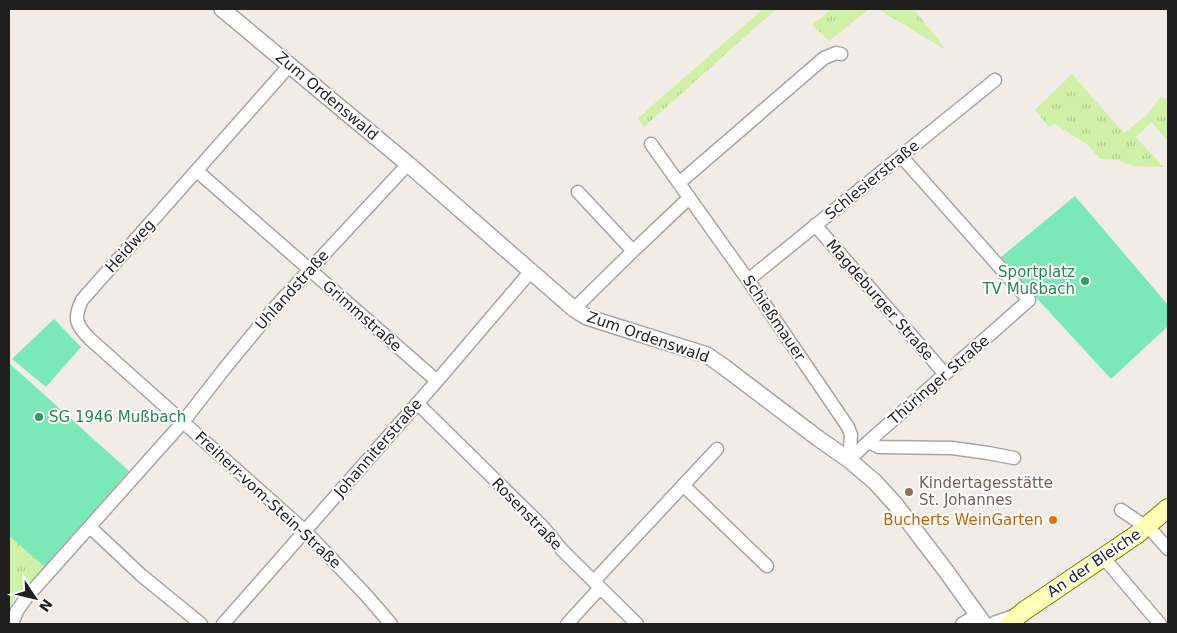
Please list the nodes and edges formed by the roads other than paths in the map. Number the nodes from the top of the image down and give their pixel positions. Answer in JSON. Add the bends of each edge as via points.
{"nodes":[{"id":1,"x":222,"y":9,"type":"edge"},
{"id":2,"x":842,"y":54,"type":"dead end"},
{"id":3,"x":290,"y":65,"type":"junction"},
{"id":4,"x":995,"y":80,"type":"dead end"},
{"id":5,"x":651,"y":144,"type":"dead end"},
{"id":6,"x":901,"y":156,"type":"junction"},
{"id":7,"x":408,"y":164,"type":"junction"},
{"id":8,"x":197,"y":171,"type":"junction"},
{"id":9,"x":679,"y":183,"type":"junction"},
{"id":10,"x":578,"y":192,"type":"dead end"},
{"id":11,"x":689,"y":198,"type":"junction"},
{"id":12,"x":815,"y":225,"type":"junction"},
{"id":13,"x":633,"y":250,"type":"junction"},
{"id":14,"x":309,"y":270,"type":"junction"},
{"id":15,"x":531,"y":271,"type":"junction"},
{"id":16,"x":748,"y":280,"type":"junction"},
{"id":17,"x":574,"y":309,"type":"junction"},
{"id":18,"x":945,"y":374,"type":"junction"},
{"id":19,"x":436,"y":381,"type":"junction"},
{"id":20,"x":417,"y":404,"type":"junction"},
{"id":21,"x":183,"y":422,"type":"junction"},
{"id":22,"x":868,"y":442,"type":"junction"},
{"id":23,"x":717,"y":449,"type":"dead end"},
{"id":24,"x":1014,"y":458,"type":"dead end"},
{"id":25,"x":850,"y":460,"type":"junction"},
{"id":26,"x":683,"y":485,"type":"junction"},
{"id":27,"x":1168,"y":508,"type":"edge"},
{"id":28,"x":1121,"y":510,"type":"dead end"},
{"id":29,"x":90,"y":527,"type":"junction"},
{"id":30,"x":1147,"y":527,"type":"junction"},
{"id":31,"x":305,"y":531,"type":"junction"},
{"id":32,"x":1168,"y":549,"type":"edge"},
{"id":33,"x":1103,"y":557,"type":"junction"},
{"id":34,"x":767,"y":566,"type":"dead end"},
{"id":35,"x":597,"y":584,"type":"junction"},
{"id":36,"x":980,"y":620,"type":"edge"},
{"id":37,"x":1014,"y":620,"type":"edge"},
{"id":38,"x":12,"y":624,"type":"edge"},
{"id":39,"x":200,"y":624,"type":"edge"},
{"id":40,"x":223,"y":624,"type":"edge"},
{"id":41,"x":391,"y":624,"type":"edge"},
{"id":42,"x":567,"y":624,"type":"edge"},
{"id":43,"x":637,"y":624,"type":"edge"},
{"id":44,"x":962,"y":624,"type":"edge"},
{"id":45,"x":995,"y":624,"type":"edge"},
{"id":46,"x":1160,"y":624,"type":"edge"}],
"edges":[{"from":1,"to":3,"type":"street","name":"Zum Ordenswald"},
{"from":2,"to":9,"type":"street","via":[[824,58]]},
{"from":3,"to":7,"type":"street","name":"Zum Ordenswald"},
{"from":3,"to":8,"type":"street","name":"Heidweg"},
{"from":4,"to":6,"type":"street","name":"Schlesierstraße"},
{"from":5,"to":9,"type":"street","name":"Schießmauer"},
{"from":6,"to":12,"type":"street","name":"Schlesierstraße"},
{"from":6,"to":18,"type":"street","name":"Thüringer Straße","via":[[1029,300]]},
{"from":7,"to":14,"type":"street","name":"Uhlandstraße"},
{"from":7,"to":15,"type":"street","name":"Zum Ordenswald"},
{"from":8,"to":14,"type":"street","name":"Grimmstraße"},
{"from":8,"to":21,"type":"street","name":"Heidweg","via":[[82,300],[76,317],[90,339]]},
{"from":9,"to":11,"type":"street","name":"Schießmauer"},
{"from":10,"to":13,"type":"street"},
{"from":11,"to":13,"type":"street"},
{"from":11,"to":16,"type":"street","name":"Schießmauer"},
{"from":12,"to":16,"type":"street","name":"Schlesierstraße"},
{"from":12,"to":18,"type":"street","name":"Magdeburger Straße"},
{"from":13,"to":17,"type":"street"},
{"from":14,"to":19,"type":"street","name":"Grimmstraße"},
{"from":14,"to":21,"type":"street","name":"Uhlandstraße","via":[[253,332]]},
{"from":15,"to":17,"type":"street","name":"Zum Ordenswald"},
{"from":15,"to":19,"type":"street","name":"Johanniterstraße"},
{"from":16,"to":25,"type":"street","name":"Schießmauer","via":[[848,427],[851,435]]},
{"from":17,"to":25,"type":"street","name":"Zum Ordenswald","via":[[587,317],[707,355]]},
{"from":18,"to":22,"type":"street","name":"Thüringer Straße"},
{"from":19,"to":20,"type":"street","name":"Johanniterstraße"},
{"from":20,"to":31,"type":"street","name":"Johanniterstraße"},
{"from":20,"to":35,"type":"street","name":"Rosenstraße"},
{"from":21,"to":29,"type":"street","name":"Uhlandstraße"},
{"from":21,"to":31,"type":"street","name":"Freiherr-vom-Stein-Straße"},
{"from":22,"to":24,"type":"street","via":[[879,447],[952,448]]},
{"from":22,"to":25,"type":"street","name":"Thüringer Straße"},
{"from":23,"to":26,"type":"street"},
{"from":25,"to":36,"type":"street","name":"Zum Ordenswald","via":[[895,504]]},
{"from":26,"to":34,"type":"street"},
{"from":26,"to":35,"type":"street"},
{"from":27,"to":30,"type":"main road","name":"An der Bleiche"},
{"from":28,"to":30,"type":"street"},
{"from":29,"to":38,"type":"street","name":"Uhlandstraße","via":[[26,598]]},
{"from":29,"to":39,"type":"street"},
{"from":30,"to":32,"type":"street"},
{"from":30,"to":33,"type":"main road","name":"An der Bleiche"},
{"from":31,"to":40,"type":"street","name":"Johanniterstraße"},
{"from":31,"to":41,"type":"street","name":"Freiherr-vom-Stein-Straße"},
{"from":33,"to":37,"type":"main road","name":"An der Bleiche"},
{"from":33,"to":46,"type":"street"},
{"from":35,"to":42,"type":"street"},
{"from":35,"to":43,"type":"street","name":"Rosenstraße"},
{"from":36,"to":44,"type":"street"},
{"from":37,"to":45,"type":"street","name":"An der Bleiche"}]}
